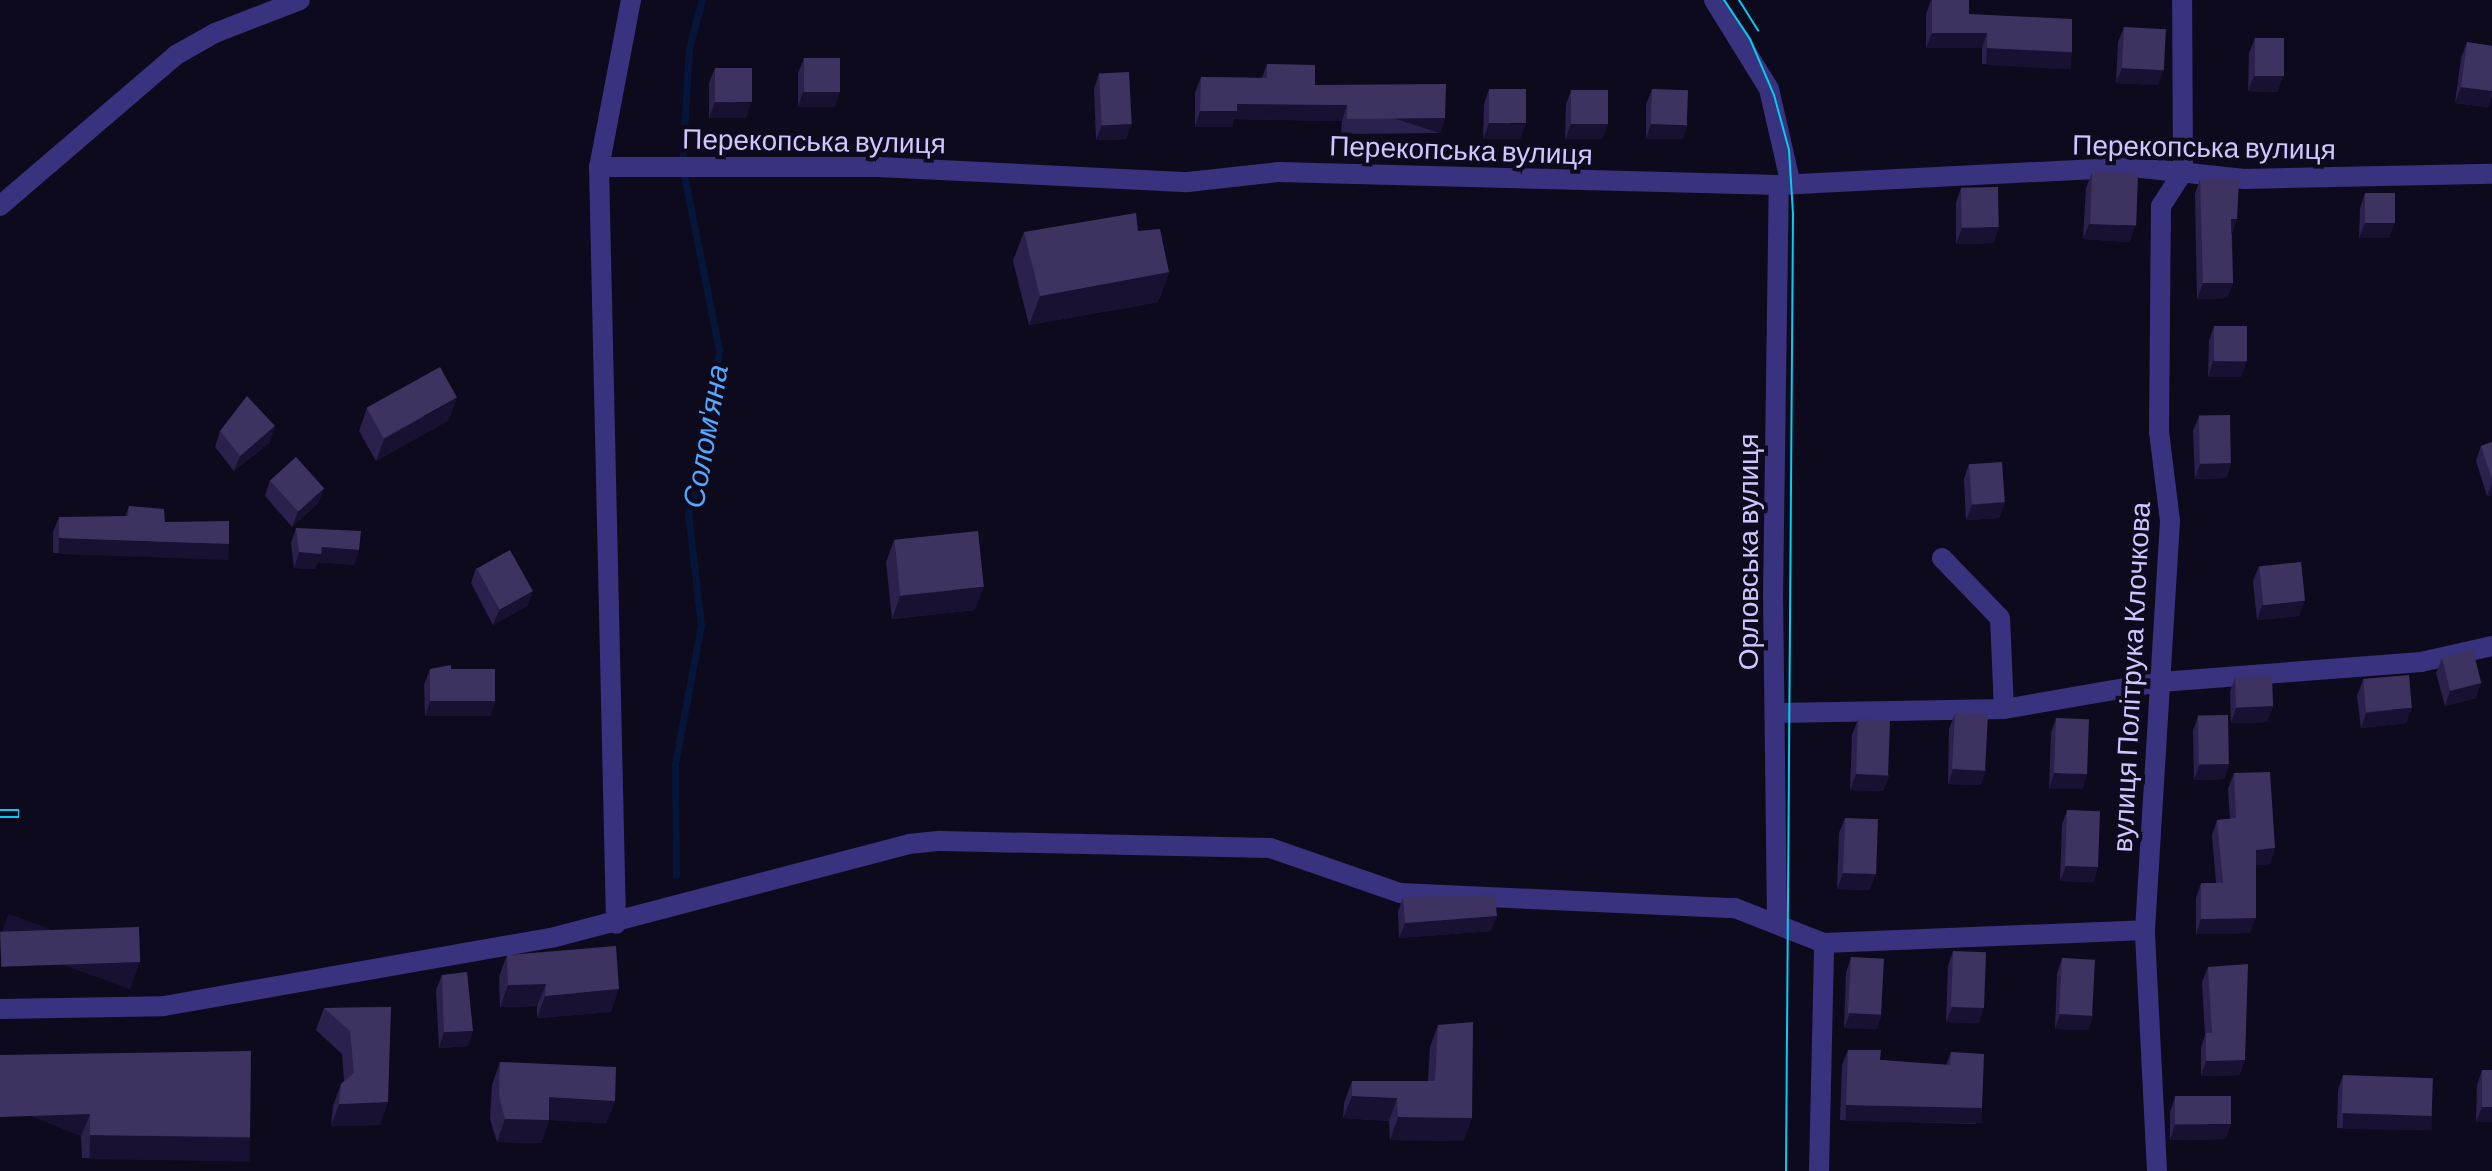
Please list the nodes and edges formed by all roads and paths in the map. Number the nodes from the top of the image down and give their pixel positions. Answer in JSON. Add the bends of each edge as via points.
{"nodes":[{"id":1,"x":300,"y":0,"type":"edge"},
{"id":2,"x":631,"y":0,"type":"edge"},
{"id":3,"x":1714,"y":0,"type":"edge"},
{"id":4,"x":2182,"y":0,"type":"edge"},
{"id":5,"x":599,"y":167,"type":"junction"},
{"id":6,"x":2183,"y":172,"type":"junction"},
{"id":7,"x":2492,"y":174,"type":"edge"},
{"id":8,"x":1785,"y":185,"type":"junction"},
{"id":9,"x":0,"y":206,"type":"edge"},
{"id":10,"x":1942,"y":558,"type":"dead end"},
{"id":11,"x":2492,"y":646,"type":"edge"},
{"id":12,"x":2161,"y":682,"type":"junction"},
{"id":13,"x":2004,"y":709,"type":"junction"},
{"id":14,"x":1775,"y":713,"type":"junction"},
{"id":15,"x":1777,"y":920,"type":"junction"},
{"id":16,"x":616,"y":924,"type":"junction"},
{"id":17,"x":2145,"y":930,"type":"junction"},
{"id":18,"x":1824,"y":943,"type":"junction"},
{"id":19,"x":0,"y":1009,"type":"edge"},
{"id":20,"x":1819,"y":1171,"type":"edge"},
{"id":21,"x":2157,"y":1171,"type":"edge"}],
"edges":[{"from":1,"to":9,"type":"street","via":[[215,33],[176,55]]},
{"from":2,"to":5,"type":"street"},
{"from":3,"to":8,"type":"street","name":"Орловська вулиця","via":[[1769,89]]},
{"from":4,"to":6,"type":"street"},
{"from":5,"to":8,"type":"street","name":"Перекопська вулиця","via":[[878,167],[1188,182],[1279,172]]},
{"from":5,"to":16,"type":"street"},
{"from":6,"to":7,"type":"street","name":"Перекопська вулиця","via":[[2244,179]]},
{"from":6,"to":8,"type":"street","name":"Перекопська вулиця","via":[[2132,167]]},
{"from":6,"to":12,"type":"street","name":"вулиця Політрука Клочкова","via":[[2161,206],[2159,432],[2170,521]]},
{"from":8,"to":14,"type":"street","name":"Орловська вулиця"},
{"from":10,"to":13,"type":"street","via":[[2000,618]]},
{"from":11,"to":12,"type":"street","via":[[2421,662]]},
{"from":12,"to":13,"type":"street"},
{"from":12,"to":17,"type":"street","name":"вулиця Політрука Клочкова"},
{"from":13,"to":14,"type":"street"},
{"from":14,"to":15,"type":"street","name":"Орловська вулиця"},
{"from":15,"to":16,"type":"street","via":[[1735,908],[1400,893],[1270,848],[1239,845],[940,841],[909,844]]},
{"from":15,"to":18,"type":"street"},
{"from":16,"to":19,"type":"street","via":[[164,1006]]},
{"from":17,"to":18,"type":"street"},
{"from":17,"to":21,"type":"street","name":"вулиця Політрука Клочкова"},
{"from":18,"to":20,"type":"street"}]}
